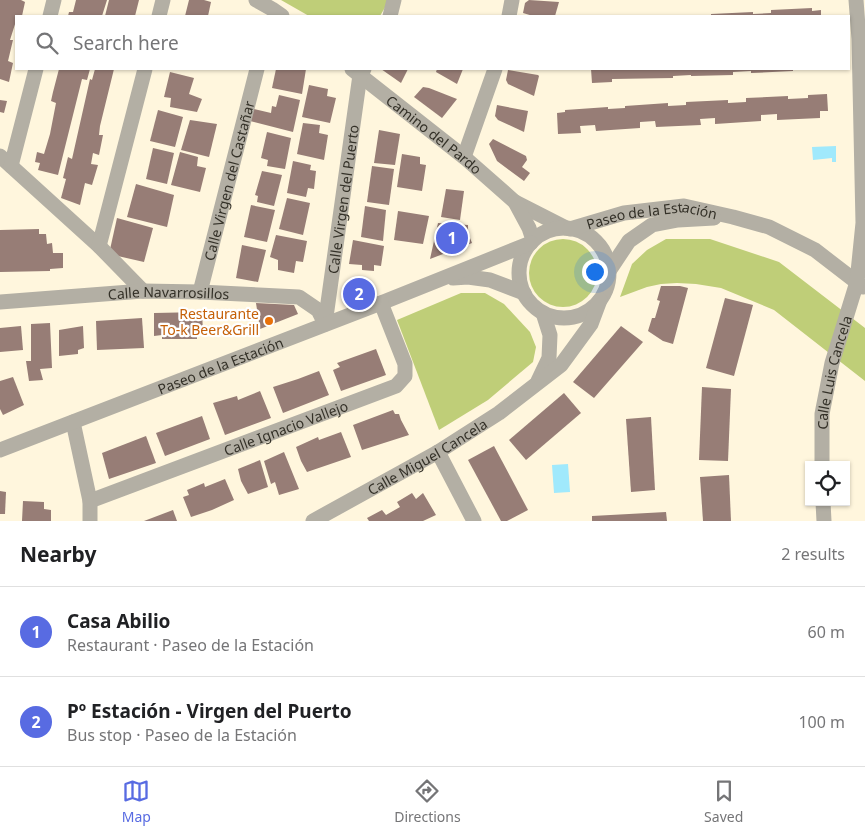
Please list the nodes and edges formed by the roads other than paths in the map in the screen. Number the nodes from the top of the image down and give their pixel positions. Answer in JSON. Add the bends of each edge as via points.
{"nodes":[{"id":1,"x":54,"y":0,"type":"edge"},
{"id":2,"x":163,"y":0,"type":"edge"},
{"id":3,"x":256,"y":0,"type":"edge"},
{"id":4,"x":394,"y":0,"type":"edge"},
{"id":5,"x":512,"y":0,"type":"edge"},
{"id":6,"x":856,"y":0,"type":"edge"},
{"id":7,"x":275,"y":14,"type":"edge"},
{"id":8,"x":50,"y":15,"type":"edge"},
{"id":9,"x":159,"y":15,"type":"edge"},
{"id":10,"x":390,"y":15,"type":"edge"},
{"id":11,"x":509,"y":15,"type":"edge"},
{"id":12,"x":36,"y":70,"type":"edge"},
{"id":13,"x":145,"y":70,"type":"edge"},
{"id":14,"x":257,"y":70,"type":"edge"},
{"id":15,"x":495,"y":70,"type":"edge"},
{"id":16,"x":359,"y":71,"type":"edge"},
{"id":17,"x":464,"y":157,"type":"junction"},
{"id":18,"x":6,"y":161,"type":"edge"},
{"id":19,"x":515,"y":202,"type":"junction"},
{"id":20,"x":733,"y":217,"type":"junction"},
{"id":21,"x":568,"y":228,"type":"junction"},
{"id":22,"x":532,"y":241,"type":"junction"},
{"id":23,"x":99,"y":246,"type":"junction"},
{"id":24,"x":609,"y":271,"type":"junction"},
{"id":25,"x":440,"y":279,"type":"junction"},
{"id":26,"x":861,"y":285,"type":"edge"},
{"id":27,"x":143,"y":291,"type":"junction"},
{"id":28,"x":200,"y":292,"type":"junction"},
{"id":29,"x":524,"y":293,"type":"junction"},
{"id":30,"x":600,"y":300,"type":"junction"},
{"id":31,"x":0,"y":302,"type":"edge"},
{"id":32,"x":381,"y":303,"type":"junction"},
{"id":33,"x":542,"y":313,"type":"junction"},
{"id":34,"x":325,"y":324,"type":"junction"},
{"id":35,"x":536,"y":384,"type":"junction"},
{"id":36,"x":73,"y":422,"type":"junction"},
{"id":37,"x":0,"y":450,"type":"edge"},
{"id":38,"x":438,"y":452,"type":"junction"},
{"id":39,"x":822,"y":461,"type":"edge"},
{"id":40,"x":90,"y":501,"type":"junction"},
{"id":41,"x":823,"y":506,"type":"edge"},
{"id":42,"x":90,"y":521,"type":"edge"},
{"id":43,"x":313,"y":521,"type":"edge"},
{"id":44,"x":474,"y":521,"type":"edge"},
{"id":45,"x":824,"y":521,"type":"edge"}],
"edges":[{"from":1,"to":8,"type":"street"},
{"from":2,"to":9,"type":"street"},
{"from":3,"to":7,"type":"street"},
{"from":4,"to":10,"type":"street"},
{"from":5,"to":11,"type":"street"},
{"from":6,"to":26,"type":"street","name":"Calle Luis Cancela","via":[[863,223]]},
{"from":12,"to":18,"type":"street"},
{"from":13,"to":23,"type":"street"},
{"from":14,"to":28,"type":"street","name":"Calle Virgen del Castañar"},
{"from":15,"to":17,"type":"street"},
{"from":16,"to":17,"type":"street","name":"Camino del Pardo"},
{"from":16,"to":34,"type":"street","name":"Calle Virgen del Puerto"},
{"from":17,"to":19,"type":"street","name":"Camino del Pardo"},
{"from":18,"to":23,"type":"street"},
{"from":19,"to":21,"type":"street","name":"Camino del Pardo"},
{"from":19,"to":22,"type":"street","name":"Camino del Pardo"},
{"from":20,"to":21,"type":"street","name":"Paseo de la Estación","via":[[684,206],[624,213]]},
{"from":20,"to":24,"type":"street","name":"Paseo de la Estación","via":[[652,225],[630,241]]},
{"from":20,"to":26,"type":"street","name":"Paseo de la Estación","via":[[769,227],[815,250]]},
{"from":21,"to":22,"type":"street","via":[[554,229]]},
{"from":21,"to":24,"type":"street","via":[[589,236],[598,244]]},
{"from":22,"to":25,"type":"street","name":"Paseo de la Estación"},
{"from":22,"to":29,"type":"street","via":[[520,262],[520,283]]},
{"from":23,"to":27,"type":"street"},
{"from":24,"to":30,"type":"street"},
{"from":25,"to":29,"type":"street","name":"Paseo de la Estación","via":[[490,280]]},
{"from":25,"to":32,"type":"street","name":"Paseo de la Estación"},
{"from":26,"to":39,"type":"street","name":"Calle Luis Cancela","via":[[832,363],[822,414]]},
{"from":27,"to":28,"type":"street","name":"Calle Navarrosillos"},
{"from":27,"to":31,"type":"street","name":"Calle Navarrosillos"},
{"from":28,"to":34,"type":"street","name":"Calle Navarrosillos","via":[[299,297],[318,310]]},
{"from":29,"to":33,"type":"street"},
{"from":30,"to":33,"type":"street","via":[[580,315],[567,318]]},
{"from":30,"to":35,"type":"street","name":"Calle Miguel Cancela","via":[[591,324],[561,365]]},
{"from":32,"to":34,"type":"street","name":"Paseo de la Estación"},
{"from":32,"to":40,"type":"street","name":"Calle Ignacio Vallejo","via":[[405,364],[405,376],[396,386]]},
{"from":33,"to":35,"type":"street","name":"Calle Miguel Cancela","via":[[550,335],[549,358]]},
{"from":34,"to":36,"type":"street","name":"Paseo de la Estación"},
{"from":35,"to":38,"type":"street","name":"Calle Miguel Cancela","via":[[499,413]]},
{"from":36,"to":37,"type":"street","name":"Paseo de la Estación"},
{"from":36,"to":40,"type":"street"},
{"from":38,"to":43,"type":"street","name":"Calle Miguel Cancela"},
{"from":38,"to":44,"type":"street"},
{"from":40,"to":42,"type":"street"},
{"from":41,"to":45,"type":"street"}]}
